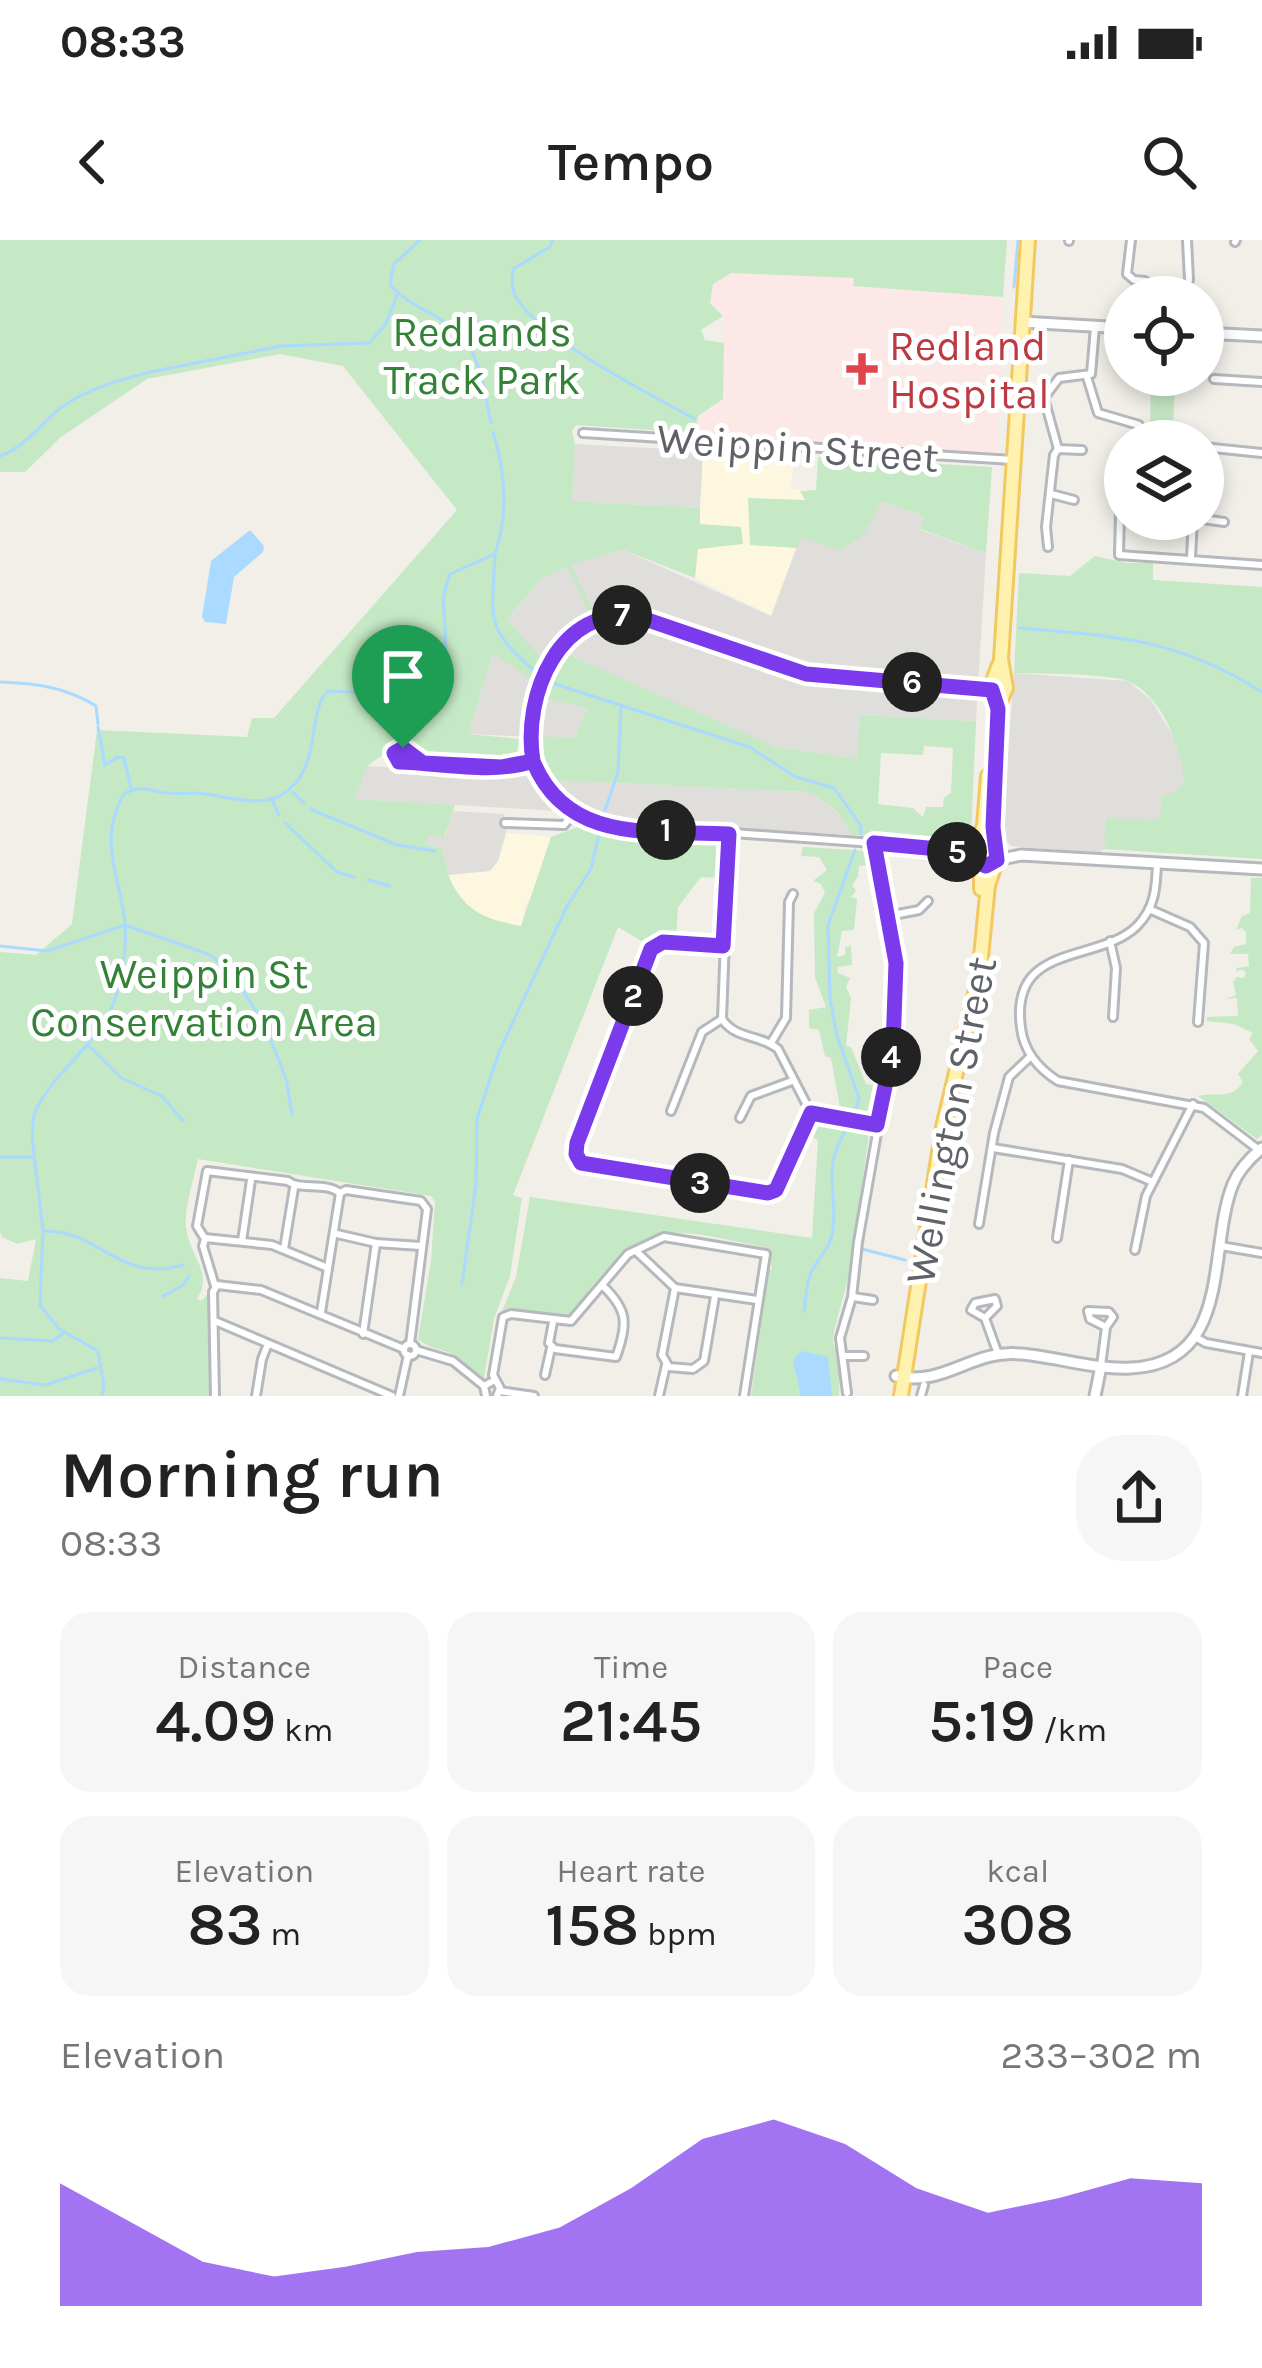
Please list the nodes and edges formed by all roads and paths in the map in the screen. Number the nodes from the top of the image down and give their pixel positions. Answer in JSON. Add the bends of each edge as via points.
{"nodes":[{"id":1,"x":1028,"y":240,"type":"edge"},
{"id":2,"x":1131,"y":240,"type":"edge"},
{"id":3,"x":1187,"y":240,"type":"edge"},
{"id":4,"x":1129,"y":276,"type":"edge"},
{"id":5,"x":1190,"y":276,"type":"edge"},
{"id":6,"x":1022,"y":322,"type":"junction"},
{"id":7,"x":1095,"y":327,"type":"junction"},
{"id":8,"x":1104,"y":327,"type":"edge"},
{"id":9,"x":1224,"y":334,"type":"edge"},
{"id":10,"x":1262,"y":336,"type":"edge"},
{"id":11,"x":1224,"y":376,"type":"edge"},
{"id":12,"x":1087,"y":377,"type":"junction"},
{"id":13,"x":1262,"y":382,"type":"edge"},
{"id":14,"x":1119,"y":420,"type":"edge"},
{"id":15,"x":583,"y":433,"type":"dead end"},
{"id":16,"x":1058,"y":449,"type":"junction"},
{"id":17,"x":1224,"y":449,"type":"edge"},
{"id":18,"x":1082,"y":450,"type":"dead end"},
{"id":19,"x":1262,"y":453,"type":"edge"},
{"id":20,"x":1013,"y":460,"type":"junction"},
{"id":21,"x":1051,"y":494,"type":"junction"},
{"id":22,"x":1075,"y":500,"type":"dead end"},
{"id":23,"x":1119,"y":540,"type":"edge"},
{"id":24,"x":1192,"y":540,"type":"edge"},
{"id":25,"x":1048,"y":548,"type":"dead end"},
{"id":26,"x":1191,"y":558,"type":"junction"},
{"id":27,"x":1262,"y":566,"type":"edge"},
{"id":28,"x":996,"y":686,"type":"junction"},
{"id":29,"x":533,"y":761,"type":"junction"},
{"id":30,"x":423,"y":763,"type":"dead end"},
{"id":31,"x":573,"y":814,"type":"junction"},
{"id":32,"x":505,"y":823,"type":"dead end"},
{"id":33,"x":729,"y":834,"type":"junction"},
{"id":34,"x":874,"y":843,"type":"junction"},
{"id":35,"x":986,"y":853,"type":"junction"},
{"id":36,"x":1157,"y":864,"type":"junction"},
{"id":37,"x":1262,"y":869,"type":"edge"},
{"id":38,"x":793,"y":894,"type":"dead end"},
{"id":39,"x":928,"y":901,"type":"dead end"},
{"id":40,"x":1149,"y":909,"type":"junction"},
{"id":41,"x":888,"y":916,"type":"junction"},
{"id":42,"x":1110,"y":941,"type":"junction"},
{"id":43,"x":723,"y":946,"type":"junction"},
{"id":44,"x":1113,"y":1017,"type":"dead end"},
{"id":45,"x":722,"y":1019,"type":"junction"},
{"id":46,"x":1198,"y":1022,"type":"dead end"},
{"id":47,"x":771,"y":1043,"type":"junction"},
{"id":48,"x":1031,"y":1056,"type":"junction"},
{"id":49,"x":793,"y":1080,"type":"junction"},
{"id":50,"x":1193,"y":1104,"type":"junction"},
{"id":51,"x":671,"y":1111,"type":"dead end"},
{"id":52,"x":811,"y":1113,"type":"junction"},
{"id":53,"x":740,"y":1118,"type":"dead end"},
{"id":54,"x":877,"y":1125,"type":"junction"},
{"id":55,"x":992,"y":1148,"type":"junction"},
{"id":56,"x":1260,"y":1149,"type":"edge"},
{"id":57,"x":1069,"y":1160,"type":"junction"},
{"id":58,"x":251,"y":1180,"type":"junction"},
{"id":59,"x":1153,"y":1182,"type":"junction"},
{"id":60,"x":294,"y":1186,"type":"junction"},
{"id":61,"x":340,"y":1192,"type":"junction"},
{"id":62,"x":979,"y":1225,"type":"dead end"},
{"id":63,"x":336,"y":1234,"type":"junction"},
{"id":64,"x":1057,"y":1238,"type":"dead end"},
{"id":65,"x":205,"y":1239,"type":"junction"},
{"id":66,"x":242,"y":1241,"type":"junction"},
{"id":67,"x":376,"y":1243,"type":"junction"},
{"id":68,"x":421,"y":1246,"type":"junction"},
{"id":69,"x":1221,"y":1246,"type":"junction"},
{"id":70,"x":284,"y":1249,"type":"junction"},
{"id":71,"x":1135,"y":1250,"type":"dead end"},
{"id":72,"x":636,"y":1251,"type":"junction"},
{"id":73,"x":1262,"y":1253,"type":"edge"},
{"id":74,"x":328,"y":1268,"type":"junction"},
{"id":75,"x":215,"y":1286,"type":"junction"},
{"id":76,"x":603,"y":1286,"type":"junction"},
{"id":77,"x":675,"y":1288,"type":"junction"},
{"id":78,"x":715,"y":1296,"type":"junction"},
{"id":79,"x":852,"y":1297,"type":"junction"},
{"id":80,"x":757,"y":1300,"type":"junction"},
{"id":81,"x":874,"y":1300,"type":"dead end"},
{"id":82,"x":320,"y":1313,"type":"junction"},
{"id":83,"x":985,"y":1318,"type":"dead end"},
{"id":84,"x":215,"y":1321,"type":"junction"},
{"id":85,"x":553,"y":1322,"type":"junction"},
{"id":86,"x":1106,"y":1327,"type":"dead end"},
{"id":87,"x":363,"y":1334,"type":"junction"},
{"id":88,"x":1195,"y":1336,"type":"junction"},
{"id":89,"x":268,"y":1344,"type":"junction"},
{"id":90,"x":551,"y":1348,"type":"junction"},
{"id":91,"x":409,"y":1350,"type":"junction"},
{"id":92,"x":1250,"y":1351,"type":"junction"},
{"id":93,"x":1262,"y":1353,"type":"edge"},
{"id":94,"x":998,"y":1354,"type":"junction"},
{"id":95,"x":844,"y":1356,"type":"junction"},
{"id":96,"x":865,"y":1356,"type":"dead end"},
{"id":97,"x":666,"y":1365,"type":"junction"},
{"id":98,"x":962,"y":1365,"type":"junction"},
{"id":99,"x":1101,"y":1366,"type":"junction"},
{"id":100,"x":544,"y":1375,"type":"dead end"},
{"id":101,"x":493,"y":1381,"type":"junction"},
{"id":102,"x":899,"y":1385,"type":"edge"},
{"id":103,"x":923,"y":1390,"type":"edge"},
{"id":104,"x":485,"y":1391,"type":"edge"},
{"id":105,"x":499,"y":1394,"type":"edge"},
{"id":106,"x":849,"y":1394,"type":"edge"},
{"id":107,"x":214,"y":1396,"type":"edge"},
{"id":108,"x":256,"y":1396,"type":"edge"},
{"id":109,"x":396,"y":1396,"type":"edge"},
{"id":110,"x":534,"y":1396,"type":"edge"},
{"id":111,"x":659,"y":1396,"type":"edge"},
{"id":112,"x":744,"y":1396,"type":"edge"},
{"id":113,"x":1095,"y":1396,"type":"edge"},
{"id":114,"x":1242,"y":1396,"type":"edge"}],
"edges":[{"from":1,"to":6,"type":"main road","name":"Wellington Street"},
{"from":2,"to":4,"type":"street"},
{"from":3,"to":5,"type":"street"},
{"from":6,"to":7,"type":"street"},
{"from":6,"to":20,"type":"main road","name":"Wellington Street"},
{"from":7,"to":8,"type":"street"},
{"from":7,"to":12,"type":"street"},
{"from":9,"to":10,"type":"street"},
{"from":11,"to":13,"type":"street"},
{"from":12,"to":14,"type":"street","via":[[1098,413]]},
{"from":12,"to":16,"type":"street","via":[[1059,378],[1044,398]]},
{"from":15,"to":20,"type":"street","name":"Weippin Street"},
{"from":16,"to":18,"type":"street"},
{"from":16,"to":21,"type":"street"},
{"from":17,"to":19,"type":"street"},
{"from":20,"to":28,"type":"main road","name":"Wellington Street"},
{"from":21,"to":22,"type":"street"},
{"from":21,"to":25,"type":"street"},
{"from":23,"to":26,"type":"street","via":[[1119,555]]},
{"from":24,"to":26,"type":"street"},
{"from":26,"to":27,"type":"street"},
{"from":28,"to":29,"type":"street","via":[[806,674],[639,617],[610,616],[575,630],[551,661],[534,707]]},
{"from":28,"to":35,"type":"main road","name":"Wellington Street"},
{"from":29,"to":30,"type":"street"},
{"from":29,"to":31,"type":"street"},
{"from":31,"to":32,"type":"street","via":[[564,826]]},
{"from":31,"to":33,"type":"street","via":[[613,827]]},
{"from":33,"to":34,"type":"street"},
{"from":33,"to":43,"type":"street"},
{"from":34,"to":35,"type":"street"},
{"from":34,"to":41,"type":"street"},
{"from":35,"to":36,"type":"street"},
{"from":35,"to":102,"type":"main road","name":"Wellington Street","via":[[985,944]]},
{"from":36,"to":37,"type":"street"},
{"from":36,"to":40,"type":"street"},
{"from":38,"to":47,"type":"street","via":[[786,1018]]},
{"from":39,"to":41,"type":"street"},
{"from":40,"to":42,"type":"street"},
{"from":40,"to":46,"type":"street","via":[[1190,927],[1204,943]]},
{"from":41,"to":54,"type":"street","via":[[894,1036]]},
{"from":42,"to":44,"type":"street"},
{"from":42,"to":48,"type":"street","via":[[1063,955],[1034,976],[1020,1012]]},
{"from":43,"to":45,"type":"street"},
{"from":43,"to":52,"type":"street","via":[[663,942],[651,949],[577,1143],[578,1159],[773,1192]]},
{"from":45,"to":47,"type":"street","via":[[734,1033]]},
{"from":45,"to":51,"type":"street","via":[[702,1032]]},
{"from":47,"to":49,"type":"street"},
{"from":48,"to":50,"type":"street","via":[[1071,1085]]},
{"from":48,"to":55,"type":"street","via":[[1009,1077]]},
{"from":49,"to":52,"type":"street"},
{"from":49,"to":53,"type":"street","via":[[751,1096]]},
{"from":50,"to":56,"type":"street"},
{"from":50,"to":59,"type":"street"},
{"from":52,"to":54,"type":"street"},
{"from":54,"to":79,"type":"street"},
{"from":55,"to":57,"type":"street"},
{"from":55,"to":62,"type":"street"},
{"from":56,"to":69,"type":"street","via":[[1233,1184]]},
{"from":57,"to":59,"type":"street"},
{"from":57,"to":64,"type":"street"},
{"from":58,"to":60,"type":"street"},
{"from":58,"to":65,"type":"street","via":[[204,1174],[197,1226]]},
{"from":58,"to":66,"type":"street"},
{"from":59,"to":71,"type":"street"},
{"from":60,"to":61,"type":"street"},
{"from":60,"to":70,"type":"street"},
{"from":61,"to":63,"type":"street"},
{"from":61,"to":68,"type":"street","via":[[423,1202]]},
{"from":63,"to":67,"type":"street"},
{"from":63,"to":74,"type":"street"},
{"from":65,"to":66,"type":"street"},
{"from":65,"to":75,"type":"street"},
{"from":66,"to":70,"type":"street"},
{"from":67,"to":68,"type":"street"},
{"from":67,"to":87,"type":"street"},
{"from":68,"to":91,"type":"street"},
{"from":69,"to":73,"type":"street"},
{"from":69,"to":88,"type":"street","via":[[1212,1300]]},
{"from":70,"to":74,"type":"street"},
{"from":72,"to":76,"type":"street"},
{"from":72,"to":77,"type":"street"},
{"from":72,"to":80,"type":"street","via":[[664,1237],[762,1251]]},
{"from":74,"to":82,"type":"street"},
{"from":75,"to":82,"type":"street","via":[[261,1290]]},
{"from":75,"to":84,"type":"street"},
{"from":76,"to":85,"type":"street","via":[[571,1322]]},
{"from":76,"to":90,"type":"street","via":[[624,1314],[616,1357]]},
{"from":77,"to":78,"type":"street"},
{"from":77,"to":97,"type":"street"},
{"from":78,"to":80,"type":"street"},
{"from":78,"to":97,"type":"street","via":[[704,1361],[693,1369]]},
{"from":79,"to":81,"type":"street"},
{"from":79,"to":95,"type":"street","via":[[842,1321]]},
{"from":80,"to":112,"type":"street"},
{"from":82,"to":87,"type":"street"},
{"from":83,"to":94,"type":"street"},
{"from":84,"to":89,"type":"street"},
{"from":84,"to":107,"type":"street"},
{"from":85,"to":90,"type":"street"},
{"from":85,"to":101,"type":"street","via":[[505,1316]]},
{"from":86,"to":99,"type":"street"},
{"from":87,"to":91,"type":"street"},
{"from":88,"to":92,"type":"street"},
{"from":88,"to":99,"type":"street","via":[[1150,1366]]},
{"from":89,"to":108,"type":"street"},
{"from":89,"to":109,"type":"street"},
{"from":90,"to":100,"type":"street"},
{"from":91,"to":104,"type":"street","via":[[453,1361]]},
{"from":91,"to":109,"type":"street"},
{"from":92,"to":93,"type":"street"},
{"from":92,"to":114,"type":"street"},
{"from":94,"to":98,"type":"street"},
{"from":94,"to":99,"type":"street"},
{"from":95,"to":96,"type":"street"},
{"from":95,"to":106,"type":"street"},
{"from":97,"to":111,"type":"street"},
{"from":98,"to":102,"type":"street"},
{"from":98,"to":103,"type":"street"},
{"from":99,"to":113,"type":"street"},
{"from":101,"to":104,"type":"street"},
{"from":101,"to":105,"type":"street"},
{"from":102,"to":103,"type":"street"},
{"from":105,"to":110,"type":"street"}]}
